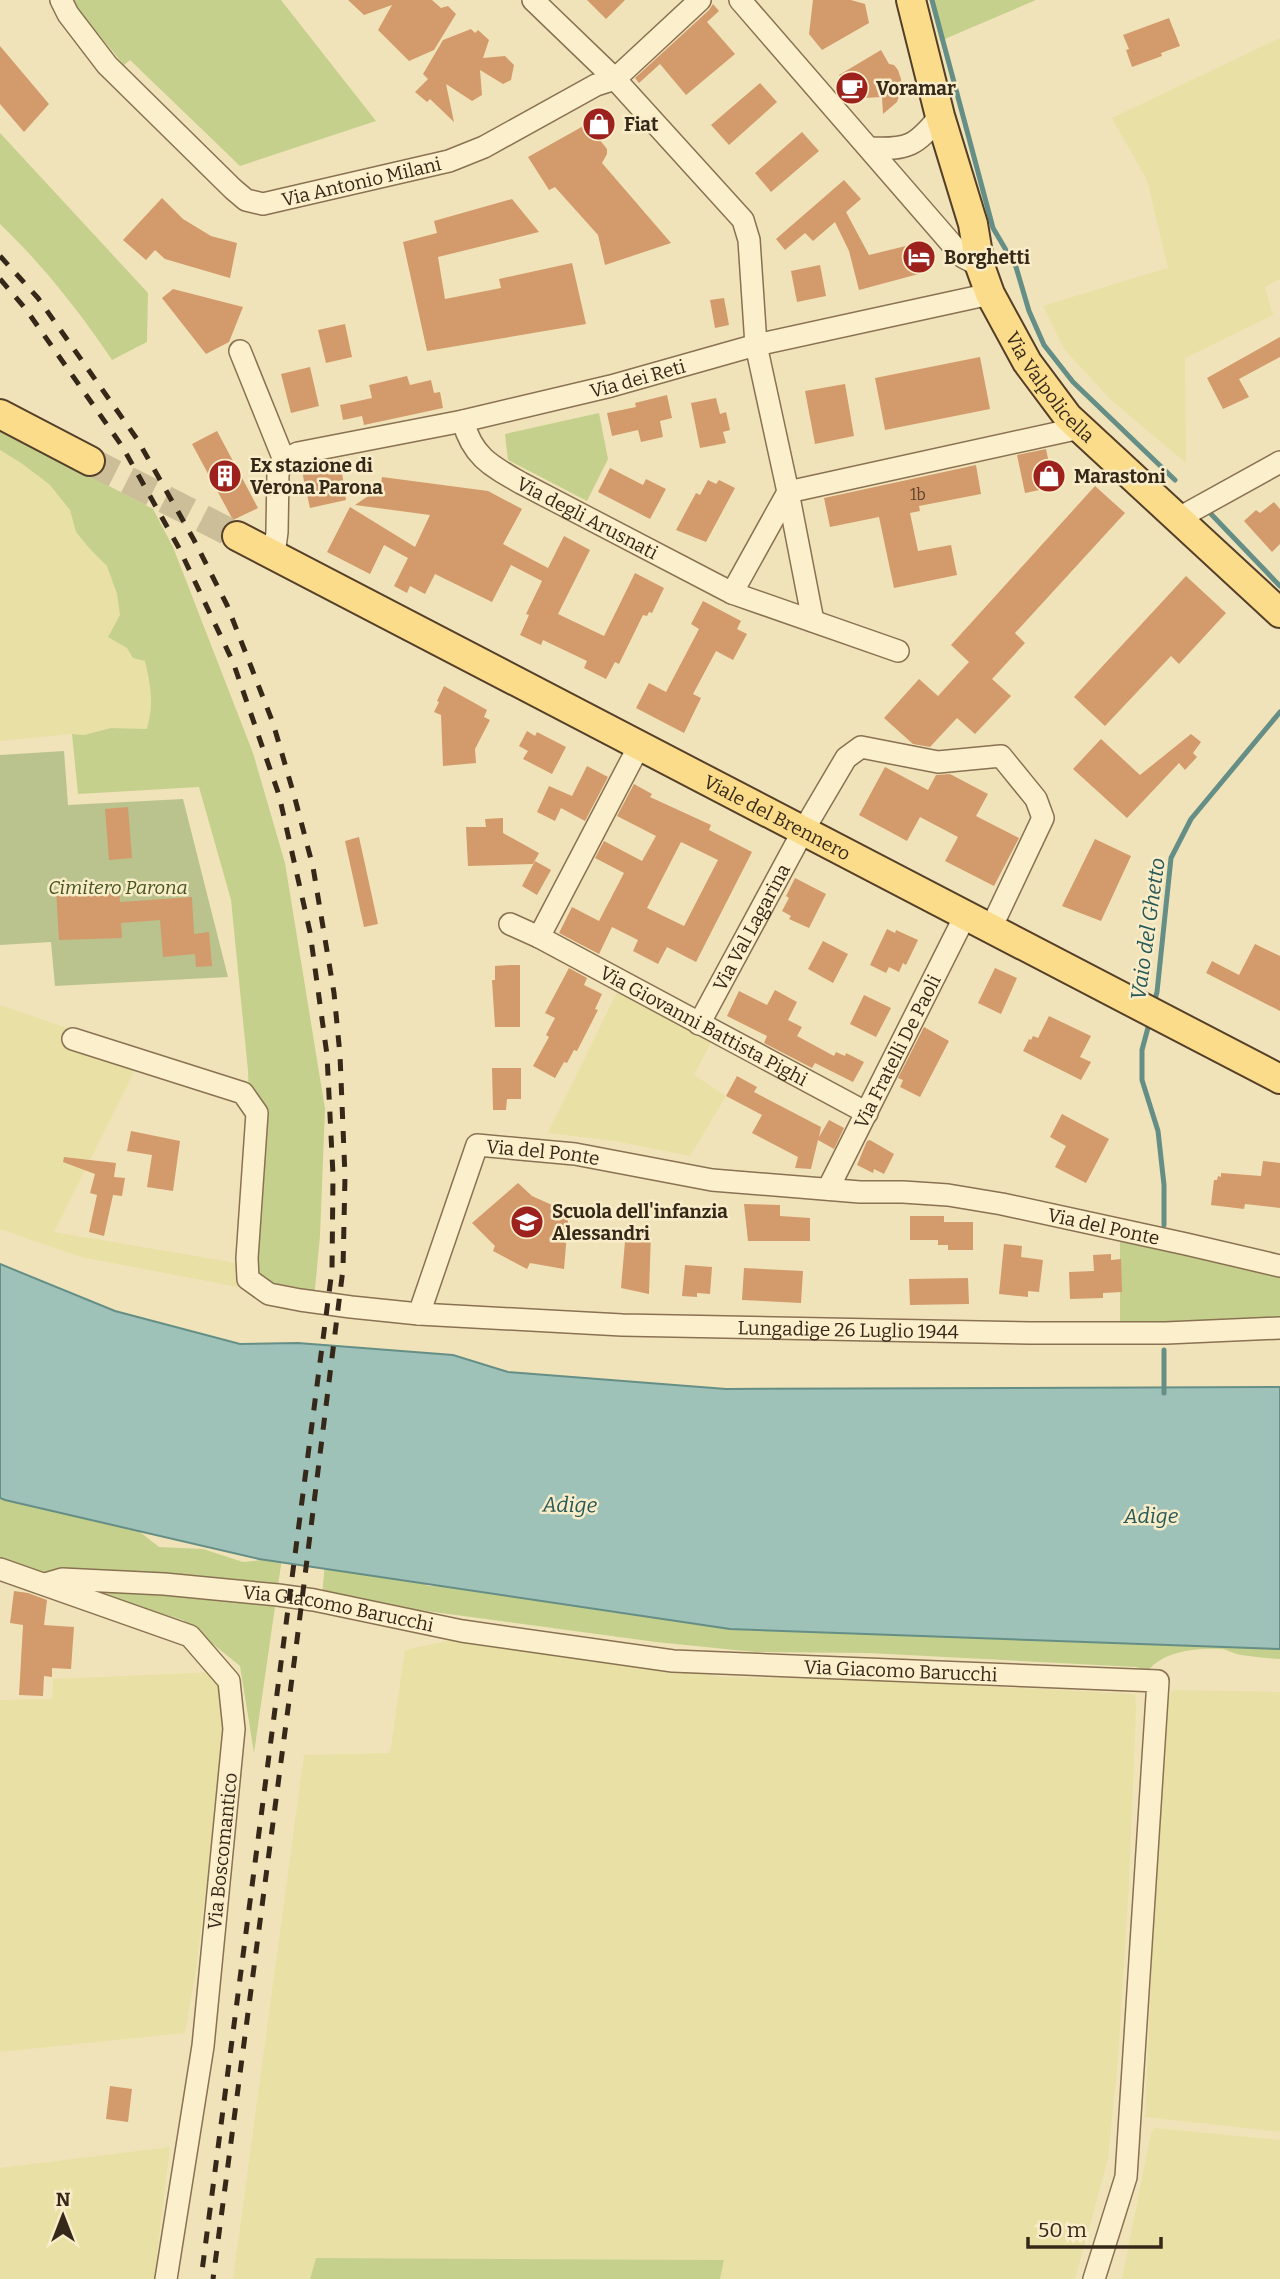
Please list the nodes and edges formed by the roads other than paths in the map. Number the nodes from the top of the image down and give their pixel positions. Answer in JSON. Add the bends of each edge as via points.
{"nodes":[{"id":1,"x":61,"y":0,"type":"edge"},
{"id":2,"x":533,"y":0,"type":"edge"},
{"id":3,"x":700,"y":0,"type":"edge"},
{"id":4,"x":740,"y":0,"type":"edge"},
{"id":5,"x":911,"y":0,"type":"edge"},
{"id":6,"x":615,"y":79,"type":"junction"},
{"id":7,"x":940,"y":116,"type":"junction"},
{"id":8,"x":869,"y":148,"type":"junction"},
{"id":9,"x":979,"y":266,"type":"junction"},
{"id":10,"x":990,"y":294,"type":"junction"},
{"id":11,"x":756,"y":345,"type":"junction"},
{"id":12,"x":240,"y":351,"type":"dead end"},
{"id":13,"x":0,"y":414,"type":"edge"},
{"id":14,"x":463,"y":421,"type":"junction"},
{"id":15,"x":1080,"y":428,"type":"junction"},
{"id":16,"x":284,"y":460,"type":"junction"},
{"id":17,"x":90,"y":461,"type":"tunnel mouth"},
{"id":18,"x":1280,"y":461,"type":"edge"},
{"id":19,"x":788,"y":492,"type":"junction"},
{"id":20,"x":1179,"y":518,"type":"junction"},
{"id":21,"x":237,"y":536,"type":"tunnel mouth"},
{"id":22,"x":274,"y":555,"type":"junction"},
{"id":23,"x":732,"y":593,"type":"junction"},
{"id":24,"x":1280,"y":613,"type":"edge"},
{"id":25,"x":813,"y":621,"type":"junction"},
{"id":26,"x":898,"y":651,"type":"dead end"},
{"id":27,"x":639,"y":746,"type":"junction"},
{"id":28,"x":803,"y":831,"type":"junction"},
{"id":29,"x":966,"y":914,"type":"junction"},
{"id":30,"x":510,"y":924,"type":"dead end"},
{"id":31,"x":991,"y":928,"type":"junction"},
{"id":32,"x":539,"y":937,"type":"junction"},
{"id":33,"x":699,"y":1024,"type":"junction"},
{"id":34,"x":73,"y":1039,"type":"dead end"},
{"id":35,"x":1280,"y":1079,"type":"edge"},
{"id":36,"x":867,"y":1113,"type":"junction"},
{"id":37,"x":828,"y":1189,"type":"junction"},
{"id":38,"x":1280,"y":1266,"type":"edge"},
{"id":39,"x":419,"y":1314,"type":"junction"},
{"id":40,"x":1280,"y":1328,"type":"edge"},
{"id":41,"x":0,"y":1569,"type":"edge"},
{"id":42,"x":45,"y":1584,"type":"junction"},
{"id":43,"x":166,"y":2279,"type":"edge"},
{"id":44,"x":1094,"y":2279,"type":"edge"}],
"edges":[{"from":1,"to":6,"type":"street","name":"Via Antonio Milani","via":[[107,65],[233,189],[246,200],[263,204],[449,161]]},
{"from":2,"to":6,"type":"street"},
{"from":3,"to":6,"type":"street","name":"Via Antonio Milani"},
{"from":4,"to":8,"type":"street"},
{"from":5,"to":7,"type":"main road","name":"Via Valpolicella"},
{"from":6,"to":11,"type":"street","via":[[743,220],[749,240]]},
{"from":7,"to":8,"type":"street","via":[[913,144]]},
{"from":7,"to":9,"type":"main road","name":"Via Valpolicella","via":[[973,224]]},
{"from":8,"to":9,"type":"street","via":[[962,257]]},
{"from":9,"to":10,"type":"main road","name":"Via Valpolicella"},
{"from":10,"to":11,"type":"street","name":"Via dei Reti"},
{"from":10,"to":15,"type":"main road","name":"Via Valpolicella","via":[[1027,362]]},
{"from":11,"to":14,"type":"street","name":"Via dei Reti"},
{"from":11,"to":19,"type":"street"},
{"from":12,"to":16,"type":"street"},
{"from":13,"to":17,"type":"main road"},
{"from":14,"to":16,"type":"street","name":"Via dei Reti","via":[[298,453]]},
{"from":14,"to":23,"type":"street","name":"Via degli Arusnati","via":[[478,455],[494,468]]},
{"from":15,"to":19,"type":"street"},
{"from":15,"to":20,"type":"main road","name":"Via Valpolicella"},
{"from":16,"to":22,"type":"street","via":[[278,473]]},
{"from":18,"to":20,"type":"street"},
{"from":19,"to":23,"type":"street"},
{"from":19,"to":25,"type":"street"},
{"from":20,"to":24,"type":"main road","name":"Via Valpolicella"},
{"from":21,"to":22,"type":"main road","name":"Viale del Brennero"},
{"from":22,"to":27,"type":"main road","name":"Viale del Brennero"},
{"from":23,"to":25,"type":"street","name":"Via degli Arusnati"},
{"from":25,"to":26,"type":"street","name":"Via degli Arusnati"},
{"from":27,"to":28,"type":"main road","name":"Viale del Brennero"},
{"from":27,"to":32,"type":"street"},
{"from":28,"to":29,"type":"main road","name":"Viale del Brennero"},
{"from":28,"to":31,"type":"street","name":"Via Val Lagarina","via":[[846,758],[861,747],[938,762],[1001,757],[1036,799],[1043,818]]},
{"from":28,"to":33,"type":"street","name":"Via Val Lagarina"},
{"from":29,"to":31,"type":"main road","name":"Viale del Brennero"},
{"from":29,"to":36,"type":"street","name":"Via Fratelli De Paoli"},
{"from":30,"to":32,"type":"street","name":"Via Giovanni Battista Pighi"},
{"from":31,"to":35,"type":"main road","name":"Viale del Brennero"},
{"from":32,"to":33,"type":"street","name":"Via Giovanni Battista Pighi"},
{"from":33,"to":36,"type":"street","name":"Via Giovanni Battista Pighi"},
{"from":34,"to":39,"type":"street","via":[[243,1093],[257,1113],[248,1279],[269,1294]]},
{"from":36,"to":37,"type":"street","name":"Via Fratelli De Paoli"},
{"from":37,"to":38,"type":"street","name":"Via del Ponte","via":[[948,1195],[1002,1204]]},
{"from":37,"to":39,"type":"street","name":"Via del Ponte","via":[[712,1180],[575,1154],[477,1145]]},
{"from":39,"to":40,"type":"street","name":"Lungadige 26 Luglio 1944","via":[[622,1325],[1048,1333]]},
{"from":41,"to":42,"type":"street","name":"Via Boscomantico"},
{"from":42,"to":43,"type":"street","name":"Via Boscomantico","via":[[190,1636],[229,1681],[234,1729],[203,2046]]},
{"from":42,"to":44,"type":"street","name":"Via Giacomo Barucchi","via":[[62,1578],[278,1595],[462,1631],[673,1661],[1158,1681],[1126,2177]]}]}
